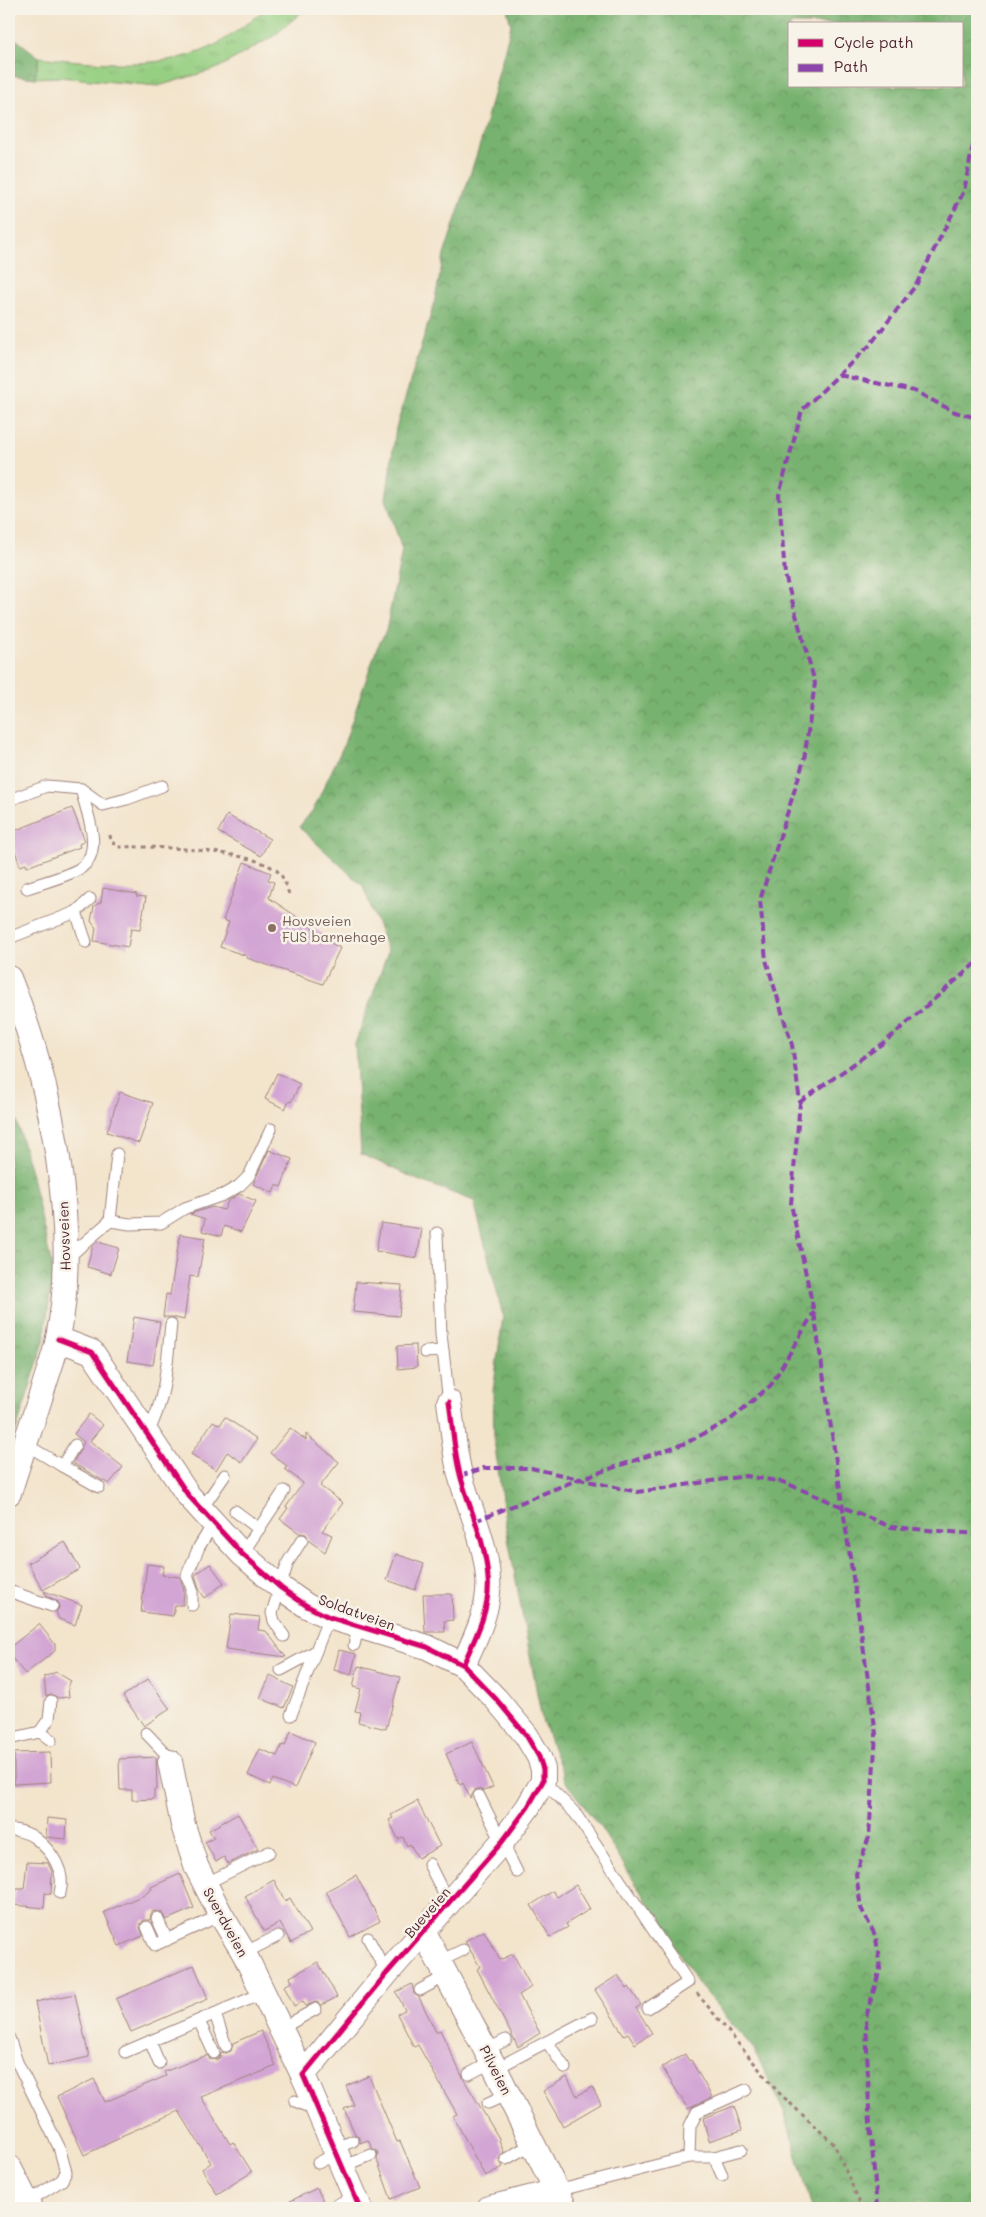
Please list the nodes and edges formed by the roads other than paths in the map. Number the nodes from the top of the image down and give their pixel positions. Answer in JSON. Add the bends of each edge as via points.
{"nodes":[{"id":1,"x":162,"y":786,"type":"dead end"},
{"id":2,"x":81,"y":789,"type":"junction"},
{"id":3,"x":9,"y":800,"type":"edge"},
{"id":4,"x":27,"y":888,"type":"dead end"},
{"id":5,"x":90,"y":898,"type":"dead end"},
{"id":6,"x":76,"y":912,"type":"junction"},
{"id":7,"x":9,"y":938,"type":"edge"},
{"id":8,"x":86,"y":942,"type":"dead end"},
{"id":9,"x":11,"y":990,"type":"edge"},
{"id":10,"x":271,"y":1129,"type":"dead end"},
{"id":11,"x":117,"y":1154,"type":"dead end"},
{"id":12,"x":110,"y":1221,"type":"junction"},
{"id":13,"x":437,"y":1233,"type":"dead end"},
{"id":14,"x":66,"y":1260,"type":"junction"},
{"id":15,"x":171,"y":1324,"type":"dead end"},
{"id":16,"x":58,"y":1339,"type":"junction"},
{"id":17,"x":443,"y":1350,"type":"junction"},
{"id":18,"x":425,"y":1352,"type":"dead end"},
{"id":19,"x":449,"y":1402,"type":"joint"},
{"id":20,"x":148,"y":1432,"type":"junction"},
{"id":21,"x":25,"y":1444,"type":"junction"},
{"id":22,"x":75,"y":1445,"type":"dead end"},
{"id":23,"x":62,"y":1466,"type":"junction"},
{"id":24,"x":225,"y":1475,"type":"dead end"},
{"id":25,"x":99,"y":1487,"type":"dead end"},
{"id":26,"x":284,"y":1491,"type":"dead end"},
{"id":27,"x":9,"y":1493,"type":"edge"},
{"id":28,"x":235,"y":1511,"type":"dead end"},
{"id":29,"x":207,"y":1517,"type":"junction"},
{"id":30,"x":259,"y":1529,"type":"junction"},
{"id":31,"x":302,"y":1540,"type":"dead end"},
{"id":32,"x":242,"y":1554,"type":"junction"},
{"id":33,"x":281,"y":1588,"type":"junction"},
{"id":34,"x":9,"y":1591,"type":"edge"},
{"id":35,"x":192,"y":1605,"type":"dead end"},
{"id":36,"x":52,"y":1606,"type":"dead end"},
{"id":37,"x":329,"y":1617,"type":"junction"},
{"id":38,"x":284,"y":1636,"type":"dead end"},
{"id":39,"x":316,"y":1651,"type":"junction"},
{"id":40,"x":463,"y":1665,"type":"junction"},
{"id":41,"x":281,"y":1670,"type":"dead end"},
{"id":42,"x":51,"y":1701,"type":"dead end"},
{"id":43,"x":291,"y":1715,"type":"dead end"},
{"id":44,"x":40,"y":1732,"type":"junction"},
{"id":45,"x":146,"y":1733,"type":"dead end"},
{"id":46,"x":9,"y":1739,"type":"edge"},
{"id":47,"x":51,"y":1740,"type":"dead end"},
{"id":48,"x":170,"y":1762,"type":"joint"},
{"id":49,"x":543,"y":1781,"type":"junction"},
{"id":50,"x":479,"y":1796,"type":"dead end"},
{"id":51,"x":9,"y":1829,"type":"edge"},
{"id":52,"x":502,"y":1842,"type":"junction"},
{"id":53,"x":269,"y":1852,"type":"dead end"},
{"id":54,"x":429,"y":1864,"type":"dead end"},
{"id":55,"x":517,"y":1872,"type":"dead end"},
{"id":56,"x":205,"y":1884,"type":"junction"},
{"id":57,"x":60,"y":1893,"type":"dead end"},
{"id":58,"x":449,"y":1904,"type":"junction"},
{"id":59,"x":221,"y":1915,"type":"junction"},
{"id":60,"x":157,"y":1918,"type":"dead end"},
{"id":61,"x":147,"y":1927,"type":"dead end"},
{"id":62,"x":424,"y":1934,"type":"junction"},
{"id":63,"x":278,"y":1936,"type":"dead end"},
{"id":64,"x":368,"y":1938,"type":"dead end"},
{"id":65,"x":167,"y":1940,"type":"junction"},
{"id":66,"x":463,"y":1950,"type":"dead end"},
{"id":67,"x":244,"y":1953,"type":"junction"},
{"id":68,"x":442,"y":1969,"type":"junction"},
{"id":69,"x":387,"y":1973,"type":"junction"},
{"id":70,"x":420,"y":1990,"type":"dead end"},
{"id":71,"x":264,"y":1993,"type":"junction"},
{"id":72,"x":648,"y":2008,"type":"dead end"},
{"id":73,"x":316,"y":2009,"type":"dead end"},
{"id":74,"x":215,"y":2014,"type":"junction"},
{"id":75,"x":592,"y":2018,"type":"dead end"},
{"id":76,"x":199,"y":2021,"type":"junction"},
{"id":77,"x":282,"y":2028,"type":"junction"},
{"id":78,"x":9,"y":2038,"type":"edge"},
{"id":79,"x":150,"y":2042,"type":"junction"},
{"id":80,"x":547,"y":2042,"type":"junction"},
{"id":81,"x":226,"y":2046,"type":"dead end"},
{"id":82,"x":125,"y":2052,"type":"dead end"},
{"id":83,"x":214,"y":2052,"type":"dead end"},
{"id":84,"x":495,"y":2055,"type":"junction"},
{"id":85,"x":159,"y":2063,"type":"dead end"},
{"id":86,"x":565,"y":2068,"type":"dead end"},
{"id":87,"x":469,"y":2074,"type":"dead end"},
{"id":88,"x":304,"y":2075,"type":"junction"},
{"id":89,"x":746,"y":2090,"type":"dead end"},
{"id":90,"x":295,"y":2101,"type":"dead end"},
{"id":91,"x":318,"y":2111,"type":"junction"},
{"id":92,"x":532,"y":2144,"type":"junction"},
{"id":93,"x":741,"y":2150,"type":"dead end"},
{"id":94,"x":337,"y":2155,"type":"junction"},
{"id":95,"x":371,"y":2155,"type":"dead end"},
{"id":96,"x":689,"y":2157,"type":"junction"},
{"id":97,"x":714,"y":2157,"type":"junction"},
{"id":98,"x":506,"y":2159,"type":"dead end"},
{"id":99,"x":9,"y":2167,"type":"edge"},
{"id":100,"x":722,"y":2175,"type":"dead end"},
{"id":101,"x":561,"y":2199,"type":"edge"},
{"id":102,"x":357,"y":2202,"type":"edge"},
{"id":103,"x":29,"y":2205,"type":"edge"},
{"id":104,"x":330,"y":2208,"type":"edge"},
{"id":105,"x":488,"y":2208,"type":"edge"}],
"edges":[{"from":1,"to":2,"type":"lane","via":[[103,805]]},
{"from":2,"to":3,"type":"lane","via":[[47,786]]},
{"from":2,"to":4,"type":"lane","via":[[93,838],[92,855],[82,867]]},
{"from":5,"to":6,"type":"lane"},
{"from":6,"to":7,"type":"lane"},
{"from":6,"to":8,"type":"lane"},
{"from":9,"to":14,"type":"street","name":"Hovsveien","via":[[33,1048],[60,1169]]},
{"from":10,"to":12,"type":"lane","via":[[249,1176],[239,1186],[185,1208],[161,1223]]},
{"from":11,"to":12,"type":"lane"},
{"from":12,"to":14,"type":"lane"},
{"from":13,"to":17,"type":"lane"},
{"from":14,"to":16,"type":"street","name":"Hovsveien"},
{"from":15,"to":20,"type":"lane","via":[[157,1416]]},
{"from":16,"to":20,"type":"street","name":"Soldatveien","via":[[92,1352]]},
{"from":16,"to":21,"type":"street","name":"Hovsveien"},
{"from":17,"to":18,"type":"lane"},
{"from":17,"to":19,"type":"lane"},
{"from":19,"to":40,"type":"street","via":[[460,1476],[489,1579],[477,1634]]},
{"from":20,"to":29,"type":"street","name":"Soldatveien","via":[[170,1469]]},
{"from":21,"to":23,"type":"lane"},
{"from":21,"to":27,"type":"street","name":"Hovsveien"},
{"from":22,"to":23,"type":"lane"},
{"from":23,"to":25,"type":"lane"},
{"from":24,"to":29,"type":"lane"},
{"from":26,"to":30,"type":"lane"},
{"from":28,"to":30,"type":"lane"},
{"from":29,"to":32,"type":"street","name":"Soldatveien"},
{"from":29,"to":35,"type":"lane","via":[[188,1575]]},
{"from":30,"to":32,"type":"lane"},
{"from":31,"to":33,"type":"lane","via":[[288,1562]]},
{"from":32,"to":33,"type":"street","name":"Soldatveien"},
{"from":33,"to":37,"type":"street","name":"Soldatveien"},
{"from":33,"to":38,"type":"lane","via":[[272,1613]]},
{"from":34,"to":36,"type":"lane"},
{"from":37,"to":39,"type":"lane"},
{"from":37,"to":40,"type":"street","name":"Soldatveien","via":[[357,1635],[427,1647]]},
{"from":39,"to":41,"type":"lane"},
{"from":39,"to":43,"type":"lane"},
{"from":40,"to":49,"type":"street","via":[[526,1735],[539,1757]]},
{"from":42,"to":44,"type":"lane","via":[[49,1719]]},
{"from":44,"to":46,"type":"lane"},
{"from":44,"to":47,"type":"lane"},
{"from":45,"to":48,"type":"lane"},
{"from":48,"to":56,"type":"street","name":"Sverdveien","via":[[171,1802]]},
{"from":49,"to":52,"type":"street","name":"Bueveien"},
{"from":49,"to":72,"type":"lane","via":[[575,1813],[688,1982]]},
{"from":50,"to":52,"type":"lane"},
{"from":51,"to":57,"type":"lane","via":[[34,1837],[54,1859],[63,1882]]},
{"from":52,"to":55,"type":"lane"},
{"from":52,"to":58,"type":"street","name":"Bueveien"},
{"from":53,"to":56,"type":"lane"},
{"from":54,"to":58,"type":"lane"},
{"from":56,"to":59,"type":"street","name":"Sverdveien"},
{"from":58,"to":62,"type":"street","name":"Bueveien"},
{"from":59,"to":65,"type":"lane"},
{"from":59,"to":67,"type":"street","name":"Sverdveien"},
{"from":60,"to":65,"type":"lane"},
{"from":61,"to":65,"type":"lane","via":[[155,1945]]},
{"from":62,"to":68,"type":"street","name":"Pilveien"},
{"from":62,"to":69,"type":"street","name":"Bueveien"},
{"from":63,"to":67,"type":"lane"},
{"from":64,"to":69,"type":"lane"},
{"from":66,"to":68,"type":"lane"},
{"from":67,"to":71,"type":"street","name":"Sverdveien"},
{"from":68,"to":70,"type":"lane"},
{"from":68,"to":84,"type":"street","name":"Pilveien"},
{"from":69,"to":88,"type":"street","name":"Bueveien"},
{"from":71,"to":74,"type":"lane"},
{"from":71,"to":77,"type":"street","name":"Sverdveien"},
{"from":73,"to":77,"type":"lane"},
{"from":74,"to":76,"type":"lane"},
{"from":74,"to":81,"type":"lane"},
{"from":75,"to":80,"type":"lane"},
{"from":76,"to":79,"type":"lane"},
{"from":76,"to":83,"type":"lane"},
{"from":77,"to":88,"type":"street","name":"Sverdveien"},
{"from":78,"to":103,"type":"lane","via":[[29,2088],[59,2147],[66,2172],[62,2180]]},
{"from":79,"to":82,"type":"lane"},
{"from":79,"to":85,"type":"lane"},
{"from":80,"to":84,"type":"lane"},
{"from":80,"to":86,"type":"lane"},
{"from":84,"to":87,"type":"lane"},
{"from":84,"to":92,"type":"street","name":"Pilveien","via":[[498,2099]]},
{"from":88,"to":91,"type":"street"},
{"from":89,"to":96,"type":"lane","via":[[697,2112],[690,2126]]},
{"from":90,"to":91,"type":"lane"},
{"from":91,"to":94,"type":"street"},
{"from":92,"to":98,"type":"lane"},
{"from":92,"to":101,"type":"street","name":"Pilveien"},
{"from":93,"to":97,"type":"lane"},
{"from":94,"to":95,"type":"lane"},
{"from":94,"to":102,"type":"street"},
{"from":96,"to":97,"type":"lane"},
{"from":96,"to":101,"type":"lane"},
{"from":97,"to":100,"type":"lane"},
{"from":99,"to":103,"type":"street"},
{"from":101,"to":105,"type":"street"},
{"from":102,"to":104,"type":"lane"}]}
